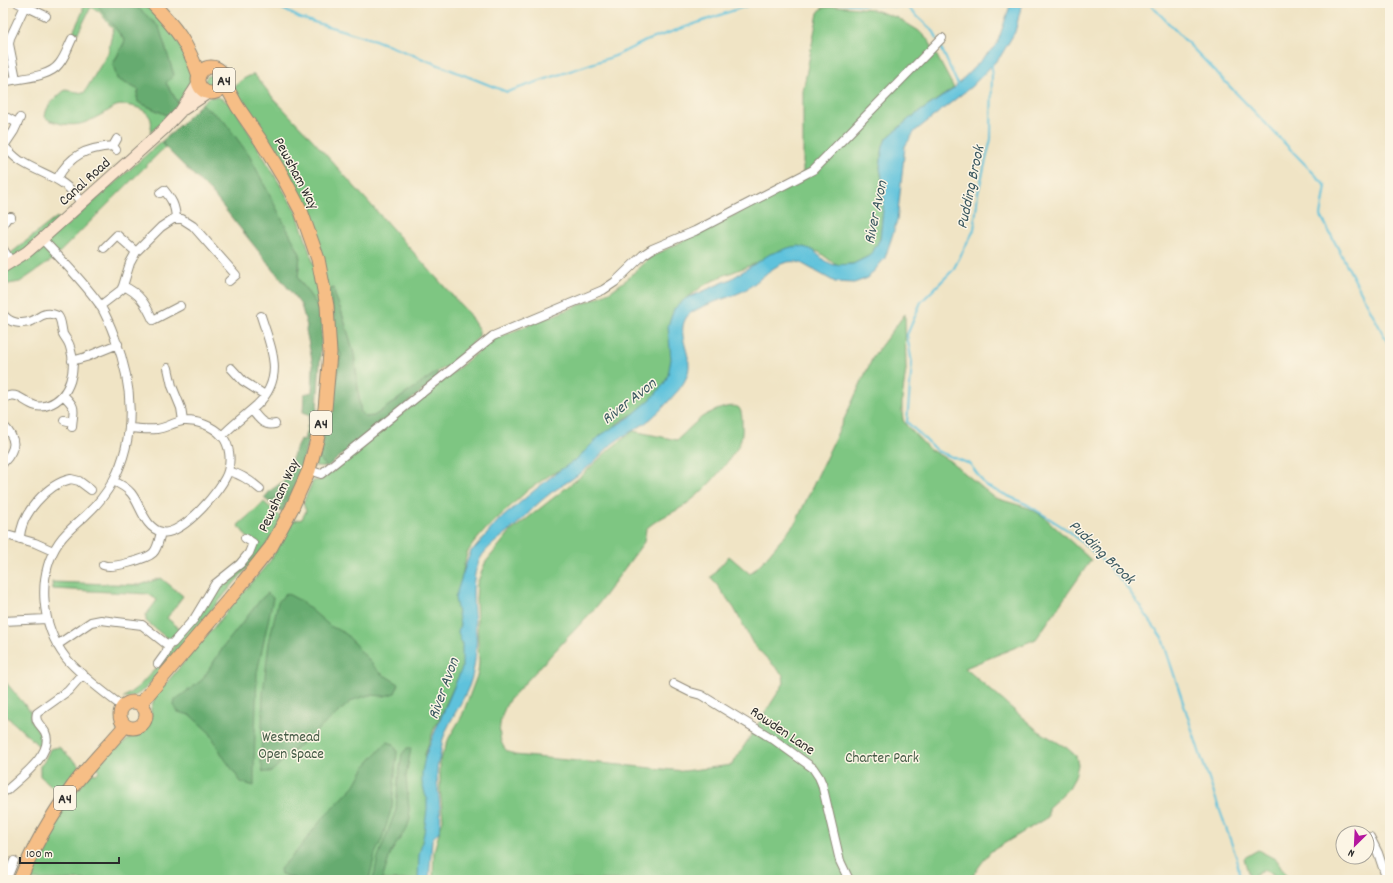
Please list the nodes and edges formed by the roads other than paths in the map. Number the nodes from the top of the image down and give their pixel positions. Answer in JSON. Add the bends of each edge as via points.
{"nodes":[{"id":1,"x":152,"y":3,"type":"edge"},
{"id":2,"x":22,"y":5,"type":"edge"},
{"id":3,"x":46,"y":16,"type":"dead end"},
{"id":4,"x":6,"y":38,"type":"edge"},
{"id":5,"x":942,"y":38,"type":"dead end"},
{"id":6,"x":68,"y":41,"type":"dead end"},
{"id":7,"x":202,"y":76,"type":"junction"},
{"id":8,"x":16,"y":79,"type":"junction"},
{"id":9,"x":3,"y":82,"type":"edge"},
{"id":10,"x":216,"y":89,"type":"junction"},
{"id":11,"x":180,"y":112,"type":"junction"},
{"id":12,"x":8,"y":118,"type":"dead end"},
{"id":13,"x":3,"y":145,"type":"edge"},
{"id":14,"x":115,"y":145,"type":"dead end"},
{"id":15,"x":57,"y":179,"type":"junction"},
{"id":16,"x":163,"y":190,"type":"dead end"},
{"id":17,"x":81,"y":203,"type":"junction"},
{"id":18,"x":176,"y":218,"type":"junction"},
{"id":19,"x":42,"y":239,"type":"junction"},
{"id":20,"x":104,"y":248,"type":"dead end"},
{"id":21,"x":3,"y":249,"type":"edge"},
{"id":22,"x":136,"y":252,"type":"junction"},
{"id":23,"x":7,"y":265,"type":"edge"},
{"id":24,"x":234,"y":278,"type":"dead end"},
{"id":25,"x":123,"y":286,"type":"junction"},
{"id":26,"x":100,"y":306,"type":"junction"},
{"id":27,"x":180,"y":306,"type":"dead end"},
{"id":28,"x":3,"y":314,"type":"edge"},
{"id":29,"x":261,"y":316,"type":"dead end"},
{"id":30,"x":118,"y":344,"type":"junction"},
{"id":31,"x":72,"y":361,"type":"junction"},
{"id":32,"x":168,"y":368,"type":"dead end"},
{"id":33,"x":232,"y":373,"type":"dead end"},
{"id":34,"x":64,"y":395,"type":"junction"},
{"id":35,"x":265,"y":395,"type":"junction"},
{"id":36,"x":3,"y":398,"type":"edge"},
{"id":37,"x":252,"y":410,"type":"junction"},
{"id":38,"x":183,"y":422,"type":"junction"},
{"id":39,"x":69,"y":423,"type":"dead end"},
{"id":40,"x":275,"y":424,"type":"dead end"},
{"id":41,"x":3,"y":425,"type":"edge"},
{"id":42,"x":130,"y":428,"type":"junction"},
{"id":43,"x":222,"y":436,"type":"junction"},
{"id":44,"x":3,"y":463,"type":"edge"},
{"id":45,"x":309,"y":470,"type":"junction"},
{"id":46,"x":228,"y":472,"type":"junction"},
{"id":47,"x":113,"y":481,"type":"junction"},
{"id":48,"x":260,"y":489,"type":"dead end"},
{"id":49,"x":91,"y":490,"type":"dead end"},
{"id":50,"x":160,"y":532,"type":"junction"},
{"id":51,"x":3,"y":534,"type":"edge"},
{"id":52,"x":246,"y":538,"type":"dead end"},
{"id":53,"x":20,"y":539,"type":"junction"},
{"id":54,"x":53,"y":551,"type":"junction"},
{"id":55,"x":105,"y":567,"type":"dead end"},
{"id":56,"x":48,"y":619,"type":"junction"},
{"id":57,"x":3,"y":621,"type":"edge"},
{"id":58,"x":169,"y":644,"type":"junction"},
{"id":59,"x":57,"y":645,"type":"junction"},
{"id":60,"x":158,"y":664,"type":"dead end"},
{"id":61,"x":83,"y":674,"type":"junction"},
{"id":62,"x":674,"y":684,"type":"dead end"},
{"id":63,"x":140,"y":704,"type":"junction"},
{"id":64,"x":123,"y":707,"type":"junction"},
{"id":65,"x":125,"y":726,"type":"junction"},
{"id":66,"x":3,"y":792,"type":"edge"},
{"id":67,"x":1375,"y":848,"type":"edge"},
{"id":68,"x":14,"y":861,"type":"dead end"},
{"id":69,"x":6,"y":878,"type":"edge"},
{"id":70,"x":20,"y":880,"type":"edge"},
{"id":71,"x":849,"y":880,"type":"edge"},
{"id":72,"x":1388,"y":880,"type":"edge"}],
"edges":[{"from":1,"to":7,"type":"main road","number":"A4","via":[[181,36]]},
{"from":2,"to":3,"type":"street"},
{"from":2,"to":4,"type":"street"},
{"from":4,"to":8,"type":"street"},
{"from":5,"to":45,"type":"street","via":[[813,170],[694,231],[652,249],[603,290],[493,336],[322,474]]},
{"from":6,"to":8,"type":"street","via":[[60,63],[55,69],[42,75]]},
{"from":7,"to":10,"type":"main road","number":"A4","via":[[202,90]]},
{"from":7,"to":10,"type":"main road","number":"A4","via":[[217,68],[224,78]]},
{"from":7,"to":11,"type":"street","name":"Canal Road"},
{"from":8,"to":9,"type":"street"},
{"from":10,"to":11,"type":"street","name":"Canal Road"},
{"from":10,"to":45,"type":"main road","name":"Pewsham Way","number":"A4","via":[[238,106],[283,177],[301,210],[318,259],[327,306],[330,353],[325,410]]},
{"from":11,"to":17,"type":"street","name":"Canal Road"},
{"from":12,"to":13,"type":"street","via":[[19,120]]},
{"from":13,"to":15,"type":"street","via":[[24,164]]},
{"from":14,"to":15,"type":"street","via":[[81,153],[66,165]]},
{"from":15,"to":17,"type":"street","via":[[76,195]]},
{"from":16,"to":18,"type":"street","via":[[174,204]]},
{"from":17,"to":19,"type":"street","name":"Canal Road"},
{"from":18,"to":22,"type":"street","via":[[166,223]]},
{"from":18,"to":24,"type":"street","via":[[185,220],[193,226]]},
{"from":19,"to":23,"type":"street","name":"Canal Road"},
{"from":19,"to":26,"type":"street"},
{"from":20,"to":22,"type":"street","via":[[118,234]]},
{"from":21,"to":23,"type":"street"},
{"from":22,"to":25,"type":"street"},
{"from":25,"to":26,"type":"street","via":[[117,294]]},
{"from":25,"to":27,"type":"street","via":[[140,296],[151,322]]},
{"from":26,"to":30,"type":"street"},
{"from":28,"to":31,"type":"street","via":[[10,321],[21,323],[47,314],[58,316],[71,348]]},
{"from":29,"to":35,"type":"street","via":[[275,366],[272,382]]},
{"from":30,"to":31,"type":"street","via":[[86,358]]},
{"from":30,"to":42,"type":"street","via":[[127,378]]},
{"from":31,"to":34,"type":"street","via":[[70,384]]},
{"from":32,"to":38,"type":"street"},
{"from":33,"to":35,"type":"street"},
{"from":34,"to":36,"type":"street","via":[[51,404],[40,407],[18,396]]},
{"from":34,"to":39,"type":"street","via":[[74,409]]},
{"from":35,"to":37,"type":"street"},
{"from":37,"to":40,"type":"street","via":[[262,422]]},
{"from":37,"to":43,"type":"street"},
{"from":38,"to":42,"type":"street","via":[[152,430]]},
{"from":38,"to":43,"type":"street","via":[[203,424]]},
{"from":41,"to":44,"type":"street","via":[[11,434],[13,442],[11,453]]},
{"from":42,"to":47,"type":"street","via":[[124,454]]},
{"from":43,"to":46,"type":"street","via":[[229,451]]},
{"from":45,"to":63,"type":"main road","name":"Pewsham Way","number":"A4","via":[[271,547]]},
{"from":46,"to":48,"type":"street","via":[[244,477]]},
{"from":46,"to":50,"type":"street","via":[[215,494],[189,520],[174,531]]},
{"from":47,"to":50,"type":"street","via":[[128,490],[150,525]]},
{"from":47,"to":54,"type":"street","via":[[100,500],[65,535]]},
{"from":49,"to":53,"type":"street","via":[[85,481],[67,480],[43,494],[26,518]]},
{"from":50,"to":55,"type":"street","via":[[156,550],[150,556]]},
{"from":51,"to":53,"type":"street"},
{"from":52,"to":58,"type":"street","via":[[253,543],[249,553],[240,564],[215,584],[194,619]]},
{"from":53,"to":54,"type":"street"},
{"from":54,"to":56,"type":"street","via":[[44,585]]},
{"from":56,"to":57,"type":"street"},
{"from":56,"to":59,"type":"street"},
{"from":58,"to":59,"type":"street","via":[[142,625],[100,620],[91,622]]},
{"from":58,"to":60,"type":"street"},
{"from":59,"to":61,"type":"street"},
{"from":61,"to":64,"type":"street"},
{"from":61,"to":66,"type":"street","via":[[68,691],[37,713],[36,720],[46,735],[46,748],[13,785]]},
{"from":62,"to":71,"type":"street","name":"Rowden Lane","via":[[701,695],[725,709],[773,739],[817,772],[840,861]]},
{"from":63,"to":64,"type":"main road","via":[[131,703]]},
{"from":63,"to":65,"type":"main road","via":[[146,715],[144,722],[137,727]]},
{"from":64,"to":65,"type":"main road","via":[[120,714]]},
{"from":65,"to":70,"type":"main road","number":"A4","via":[[74,785],[55,812]]},
{"from":67,"to":72,"type":"street"},
{"from":68,"to":69,"type":"street"}]}
